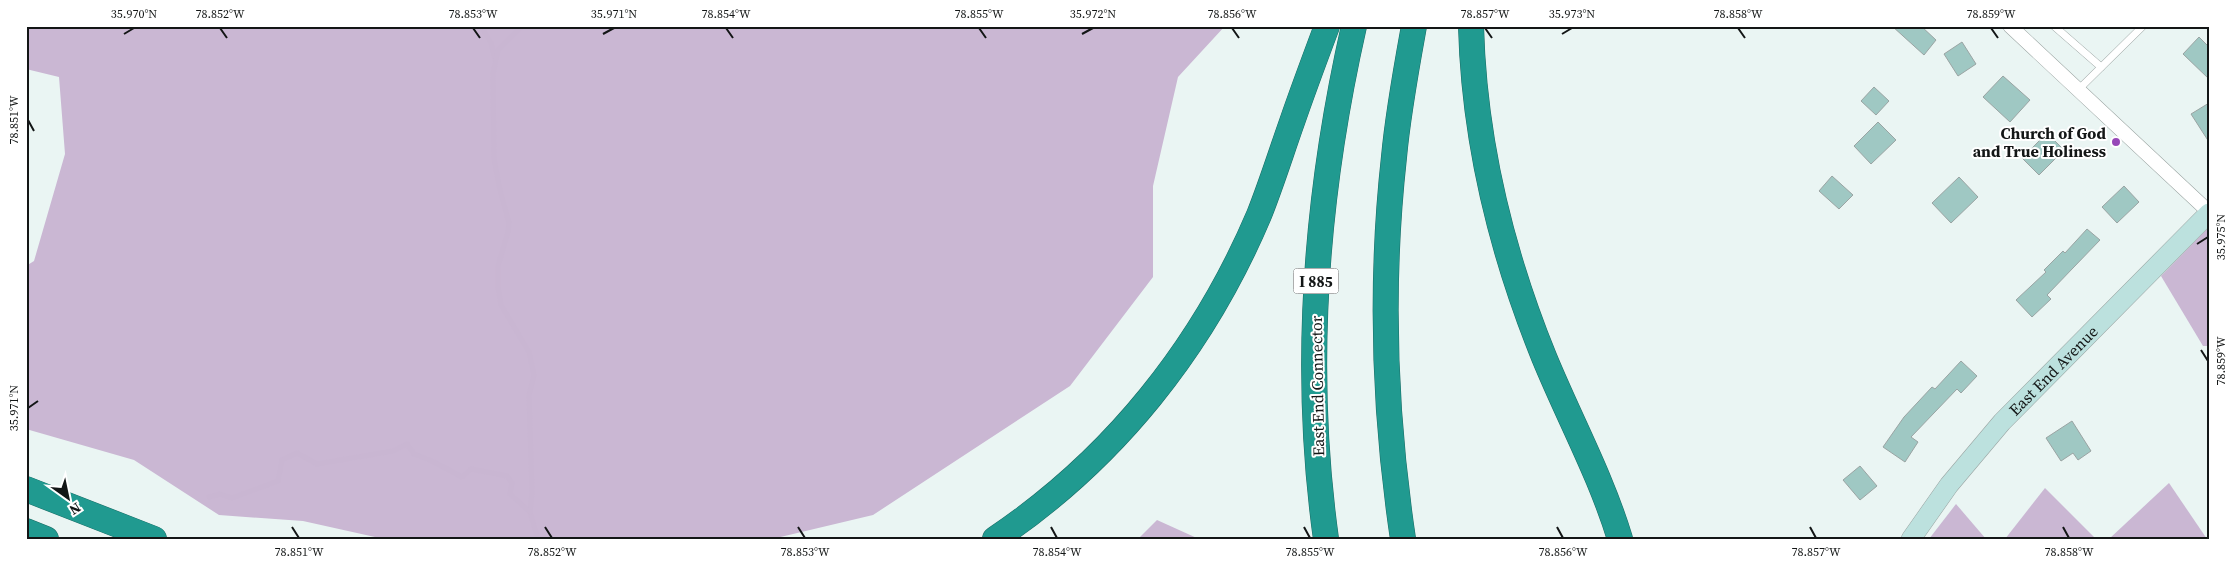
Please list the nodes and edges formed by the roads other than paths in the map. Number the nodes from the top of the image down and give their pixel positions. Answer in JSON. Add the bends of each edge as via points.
{"nodes":[{"id":1,"x":1327,"y":26,"type":"edge"},
{"id":2,"x":1354,"y":26,"type":"edge"},
{"id":3,"x":1414,"y":26,"type":"edge"},
{"id":4,"x":1471,"y":26,"type":"edge"},
{"id":5,"x":2010,"y":26,"type":"edge"},
{"id":6,"x":2054,"y":26,"type":"edge"},
{"id":7,"x":2143,"y":26,"type":"edge"},
{"id":8,"x":2101,"y":67,"type":"junction"},
{"id":9,"x":2078,"y":90,"type":"junction"},
{"id":10,"x":2209,"y":213,"type":"edge"},
{"id":11,"x":26,"y":489,"type":"edge"},
{"id":12,"x":26,"y":530,"type":"edge"},
{"id":13,"x":46,"y":539,"type":"edge"},
{"id":14,"x":154,"y":539,"type":"edge"},
{"id":15,"x":995,"y":539,"type":"edge"},
{"id":16,"x":1326,"y":539,"type":"edge"},
{"id":17,"x":1403,"y":539,"type":"edge"},
{"id":18,"x":1620,"y":539,"type":"edge"},
{"id":19,"x":1911,"y":539,"type":"edge"}],
"edges":[{"from":1,"to":15,"type":"highway","via":[[1259,215],[1229,279],[1193,341],[1150,398],[1102,452],[1049,500]]},
{"from":2,"to":16,"type":"highway","name":"East End Connector","number":"I 885","via":[[1330,147],[1315,293],[1316,439]]},
{"from":3,"to":17,"type":"highway","via":[[1394,157],[1385,296],[1390,435]]},
{"from":4,"to":18,"type":"highway","via":[[1483,154],[1508,259],[1532,327],[1603,491]]},
{"from":5,"to":9,"type":"street"},
{"from":6,"to":8,"type":"lane"},
{"from":7,"to":8,"type":"lane"},
{"from":8,"to":9,"type":"lane"},
{"from":9,"to":10,"type":"street"},
{"from":10,"to":19,"type":"street","name":"East End Avenue","via":[[2002,422],[1949,485]]},
{"from":11,"to":14,"type":"highway"},
{"from":12,"to":13,"type":"highway"}]}
